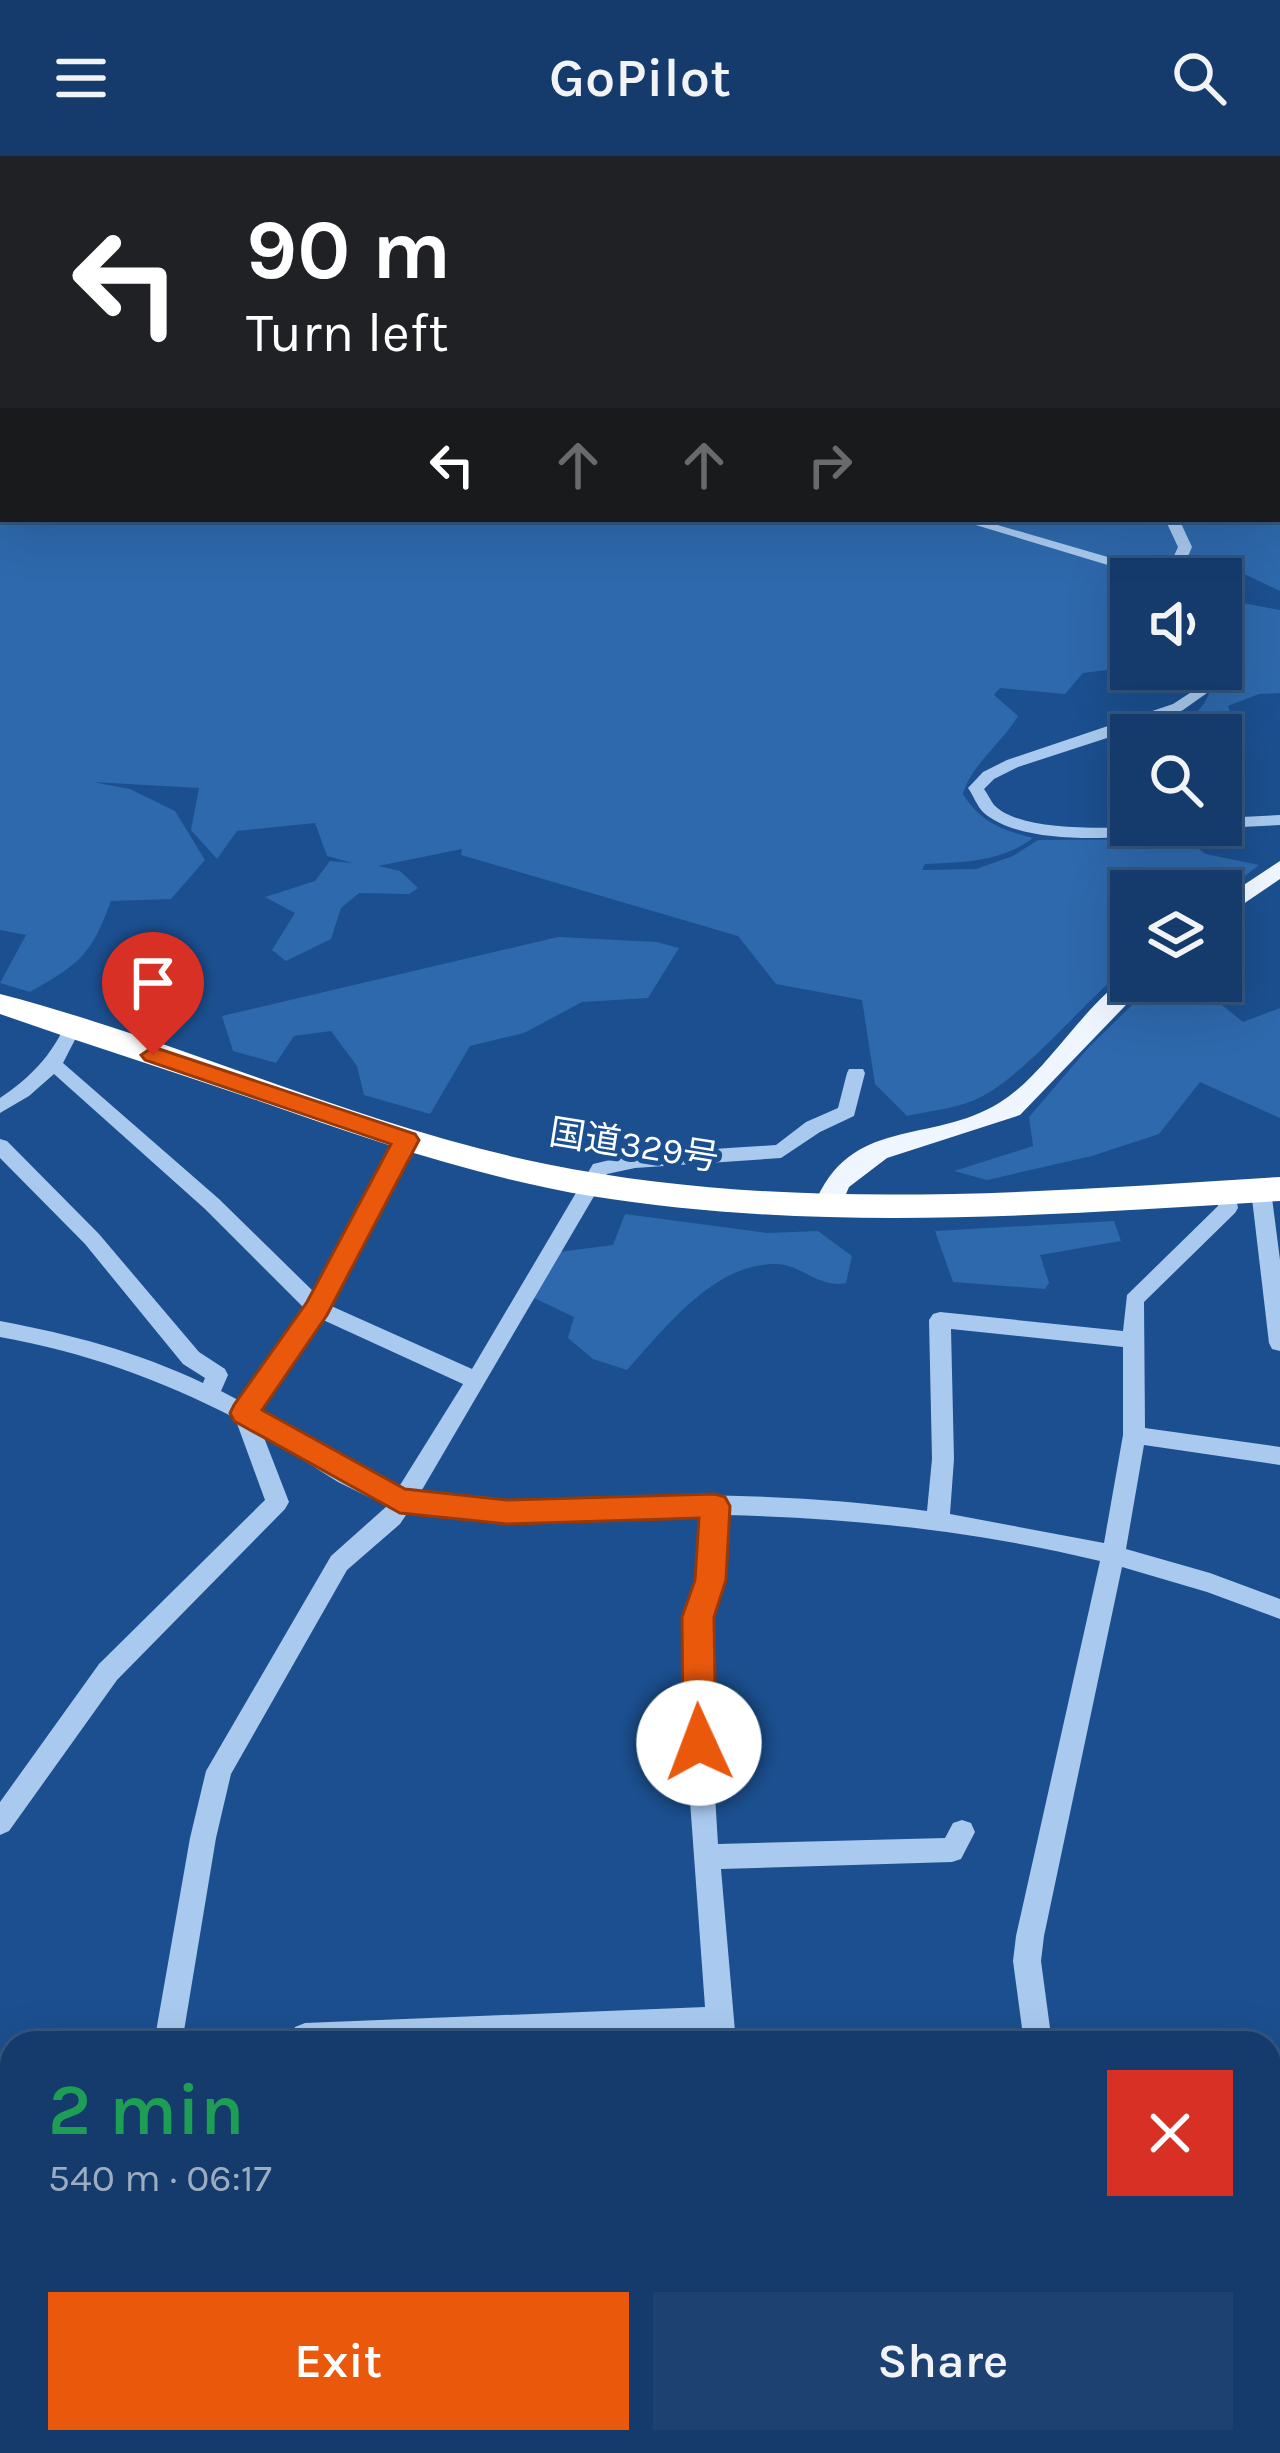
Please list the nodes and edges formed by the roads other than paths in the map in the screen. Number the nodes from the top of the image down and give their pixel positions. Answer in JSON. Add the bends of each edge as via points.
{"nodes":[{"id":1,"x":973,"y":522,"type":"edge"},
{"id":2,"x":1173,"y":522,"type":"edge"},
{"id":3,"x":1180,"y":558,"type":"edge"},
{"id":4,"x":1110,"y":562,"type":"edge"},
{"id":5,"x":1199,"y":690,"type":"edge"},
{"id":6,"x":1168,"y":714,"type":"edge"},
{"id":7,"x":1110,"y":735,"type":"edge"},
{"id":8,"x":1278,"y":820,"type":"edge"},
{"id":9,"x":1242,"y":822,"type":"edge"},
{"id":10,"x":1110,"y":829,"type":"edge"},
{"id":11,"x":1280,"y":868,"type":"edge"},
{"id":12,"x":1242,"y":896,"type":"edge"},
{"id":13,"x":1115,"y":1002,"type":"edge"},
{"id":14,"x":0,"y":1004,"type":"edge"},
{"id":15,"x":72,"y":1028,"type":"junction"},
{"id":16,"x":52,"y":1063,"type":"junction"},
{"id":17,"x":856,"y":1072,"type":"dead end"},
{"id":18,"x":0,"y":1106,"type":"edge"},
{"id":19,"x":406,"y":1140,"type":"junction"},
{"id":20,"x":0,"y":1146,"type":"edge"},
{"id":21,"x":590,"y":1184,"type":"junction"},
{"id":22,"x":1256,"y":1191,"type":"edge"},
{"id":23,"x":828,"y":1206,"type":"junction"},
{"id":24,"x":317,"y":1308,"type":"junction"},
{"id":25,"x":0,"y":1329,"type":"edge"},
{"id":26,"x":1132,"y":1340,"type":"junction"},
{"id":27,"x":1280,"y":1343,"type":"edge"},
{"id":28,"x":476,"y":1380,"type":"junction"},
{"id":29,"x":209,"y":1394,"type":"junction"},
{"id":30,"x":244,"y":1413,"type":"junction"},
{"id":31,"x":1134,"y":1435,"type":"junction"},
{"id":32,"x":1280,"y":1456,"type":"edge"},
{"id":33,"x":400,"y":1501,"type":"junction"},
{"id":34,"x":715,"y":1506,"type":"junction"},
{"id":35,"x":938,"y":1521,"type":"junction"},
{"id":36,"x":1110,"y":1555,"type":"junction"},
{"id":37,"x":1280,"y":1610,"type":"edge"},
{"id":38,"x":0,"y":1823,"type":"edge"},
{"id":39,"x":962,"y":1832,"type":"dead end"},
{"id":40,"x":708,"y":1857,"type":"junction"},
{"id":41,"x":170,"y":2031,"type":"edge"},
{"id":42,"x":721,"y":2031,"type":"edge"},
{"id":43,"x":1036,"y":2031,"type":"edge"}],
"edges":[{"from":1,"to":4,"type":"street"},
{"from":2,"to":3,"type":"street","via":[[1185,547]]},
{"from":5,"to":6,"type":"street"},
{"from":7,"to":10,"type":"street","via":[[999,768],[976,788],[993,814],[1028,827]]},
{"from":8,"to":9,"type":"street"},
{"from":11,"to":12,"type":"main road"},
{"from":13,"to":23,"type":"main road","via":[[1010,1108],[858,1160],[832,1186]]},
{"from":14,"to":15,"type":"highway","name":"国道329号"},
{"from":15,"to":16,"type":"street"},
{"from":15,"to":19,"type":"highway","name":"国道329号"},
{"from":16,"to":18,"type":"street"},
{"from":16,"to":24,"type":"street"},
{"from":17,"to":21,"type":"street","via":[[847,1112],[781,1151],[635,1161],[600,1169]]},
{"from":19,"to":21,"type":"highway","name":"国道329号"},
{"from":19,"to":24,"type":"street"},
{"from":20,"to":29,"type":"street","via":[[92,1239],[190,1358],[217,1375]]},
{"from":21,"to":23,"type":"highway","name":"国道329号"},
{"from":21,"to":28,"type":"street"},
{"from":22,"to":23,"type":"highway","name":"国道329号","via":[[1036,1207]]},
{"from":22,"to":26,"type":"street","via":[[1134,1300]]},
{"from":22,"to":27,"type":"street"},
{"from":24,"to":28,"type":"street"},
{"from":24,"to":30,"type":"street"},
{"from":25,"to":29,"type":"street","via":[[141,1361]]},
{"from":26,"to":31,"type":"street"},
{"from":26,"to":35,"type":"street","via":[[940,1320]]},
{"from":28,"to":33,"type":"street"},
{"from":29,"to":30,"type":"street"},
{"from":30,"to":33,"type":"street"},
{"from":30,"to":38,"type":"street","via":[[277,1502],[108,1672]]},
{"from":31,"to":32,"type":"street"},
{"from":31,"to":36,"type":"street"},
{"from":33,"to":34,"type":"street","via":[[507,1512]]},
{"from":33,"to":41,"type":"street","via":[[339,1564],[219,1771]]},
{"from":34,"to":35,"type":"street"},
{"from":34,"to":40,"type":"street","via":[[710,1580],[698,1617],[696,1705]]},
{"from":35,"to":36,"type":"street"},
{"from":36,"to":37,"type":"street"},
{"from":36,"to":43,"type":"street","via":[[1030,1936]]},
{"from":39,"to":40,"type":"street","via":[[952,1850]]},
{"from":40,"to":42,"type":"street"}]}
